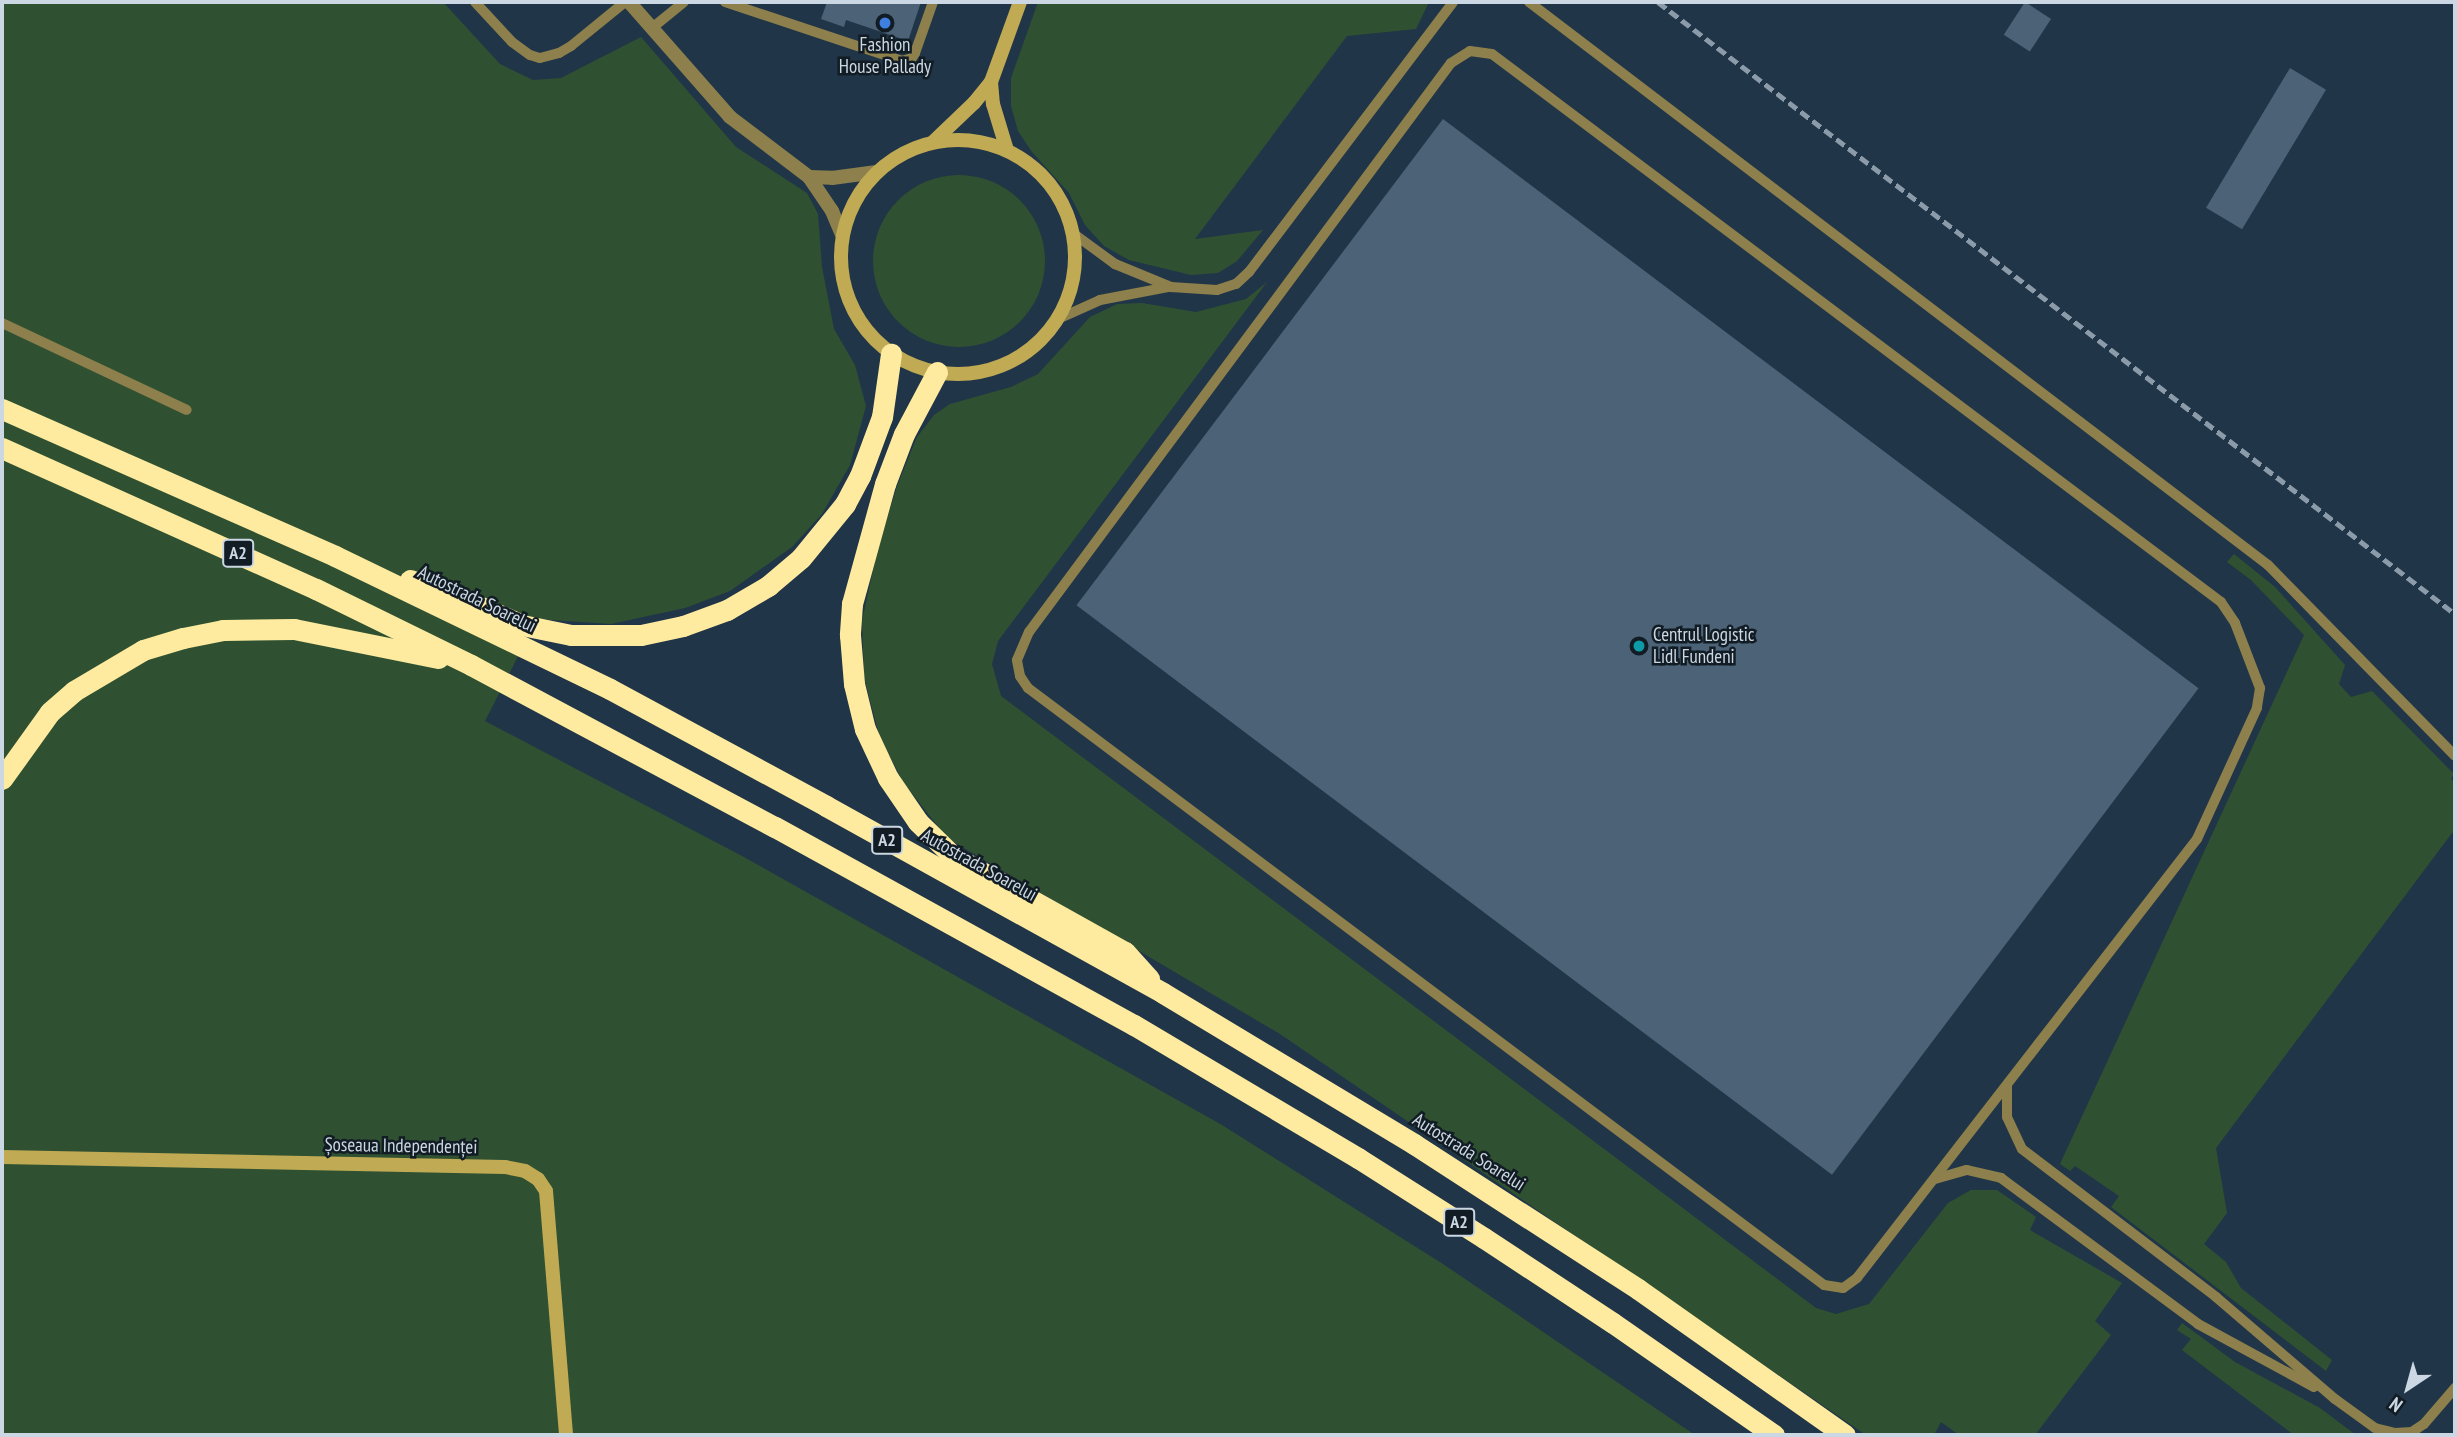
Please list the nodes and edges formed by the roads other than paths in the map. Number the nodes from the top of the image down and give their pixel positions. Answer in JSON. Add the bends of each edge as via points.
{"nodes":[{"id":1,"x":475,"y":2,"type":"edge"},
{"id":2,"x":627,"y":2,"type":"edge"},
{"id":3,"x":684,"y":2,"type":"edge"},
{"id":4,"x":725,"y":2,"type":"edge"},
{"id":5,"x":933,"y":2,"type":"edge"},
{"id":6,"x":1020,"y":2,"type":"edge"},
{"id":7,"x":1453,"y":2,"type":"edge"},
{"id":8,"x":1529,"y":2,"type":"edge"},
{"id":9,"x":652,"y":29,"type":"junction"},
{"id":10,"x":992,"y":82,"type":"junction"},
{"id":11,"x":933,"y":142,"type":"junction"},
{"id":12,"x":1007,"y":150,"type":"junction"},
{"id":13,"x":877,"y":172,"type":"junction"},
{"id":14,"x":809,"y":177,"type":"junction"},
{"id":15,"x":1074,"y":234,"type":"junction"},
{"id":16,"x":842,"y":236,"type":"junction"},
{"id":17,"x":1171,"y":287,"type":"junction"},
{"id":18,"x":1058,"y":319,"type":"junction"},
{"id":19,"x":2,"y":323,"type":"edge"},
{"id":20,"x":891,"y":354,"type":"junction"},
{"id":21,"x":937,"y":372,"type":"junction"},
{"id":22,"x":2,"y":409,"type":"edge"},
{"id":23,"x":187,"y":410,"type":"dead end"},
{"id":24,"x":2,"y":448,"type":"edge"},
{"id":25,"x":335,"y":556,"type":"junction"},
{"id":26,"x":471,"y":665,"type":"junction"},
{"id":27,"x":2455,"y":756,"type":"edge"},
{"id":28,"x":2,"y":779,"type":"edge"},
{"id":29,"x":1163,"y":993,"type":"junction"},
{"id":30,"x":2007,"y":1083,"type":"junction"},
{"id":31,"x":2,"y":1157,"type":"edge"},
{"id":32,"x":1934,"y":1179,"type":"junction"},
{"id":33,"x":2455,"y":1388,"type":"edge"},
{"id":34,"x":2335,"y":1399,"type":"junction"},
{"id":35,"x":566,"y":1435,"type":"edge"},
{"id":36,"x":1774,"y":1435,"type":"edge"},
{"id":37,"x":1845,"y":1435,"type":"edge"}],
"edges":[{"from":1,"to":2,"type":"lane","via":[[512,42],[540,58],[571,46]]},
{"from":2,"to":9,"type":"street"},
{"from":3,"to":9,"type":"lane"},
{"from":4,"to":5,"type":"lane","via":[[902,61],[915,53]]},
{"from":6,"to":10,"type":"street"},
{"from":7,"to":17,"type":"lane","via":[[1249,272],[1236,284],[1217,290]]},
{"from":8,"to":27,"type":"lane","via":[[2261,560]]},
{"from":9,"to":14,"type":"street","via":[[730,117]]},
{"from":10,"to":11,"type":"street"},
{"from":10,"to":12,"type":"street"},
{"from":11,"to":12,"type":"street","via":[[971,140]]},
{"from":11,"to":13,"type":"street","via":[[894,158]]},
{"from":12,"to":15,"type":"street","via":[[1031,164],[1051,184]]},
{"from":13,"to":14,"type":"street"},
{"from":13,"to":16,"type":"street","via":[[855,201]]},
{"from":14,"to":16,"type":"street"},
{"from":15,"to":17,"type":"lane","via":[[1115,264]]},
{"from":15,"to":18,"type":"street","via":[[1071,292]]},
{"from":16,"to":20,"type":"street","via":[[843,279],[852,308]]},
{"from":17,"to":18,"type":"lane","via":[[1100,300]]},
{"from":18,"to":21,"type":"street","via":[[1035,346],[1006,365],[972,374]]},
{"from":19,"to":23,"type":"lane"},
{"from":20,"to":21,"type":"street"},
{"from":20,"to":25,"type":"highway","via":[[882,417],[845,504],[801,558],[768,586],[727,610],[683,626],[641,635],[571,635],[522,625],[447,592]]},
{"from":21,"to":29,"type":"highway","via":[[904,434],[885,484],[852,604],[854,684],[865,729],[888,778],[918,822],[953,856],[1125,953]]},
{"from":22,"to":25,"type":"highway","name":"Autostrada Soarelui","number":"A2"},
{"from":24,"to":26,"type":"highway","number":"A2","via":[[316,589]]},
{"from":25,"to":29,"type":"highway","name":"Autostrada Soarelui","number":"A2","via":[[611,689]]},
{"from":26,"to":28,"type":"highway","via":[[294,629],[222,630],[183,638],[143,650],[74,691],[50,712]]},
{"from":26,"to":36,"type":"highway","number":"A2","via":[[1134,1025],[1472,1231],[1613,1322]]},
{"from":29,"to":37,"type":"highway","name":"Autostrada Soarelui","number":"A2","via":[[1530,1217]]},
{"from":30,"to":32,"type":"lane"},
{"from":30,"to":32,"type":"lane","via":[[2197,839],[2260,699],[2260,688],[2231,613],[1492,54],[1470,51],[1459,56],[1029,632],[1017,660],[1020,676],[1028,688],[1824,1285],[1851,1284]]},
{"from":30,"to":34,"type":"lane","via":[[2007,1117],[2022,1149],[2216,1297]]},
{"from":31,"to":35,"type":"street","name":"Șoseaua Independenței","via":[[525,1171],[546,1191]]},
{"from":32,"to":34,"type":"lane","via":[[1968,1170],[2001,1178],[2198,1324]]},
{"from":33,"to":34,"type":"lane","via":[[2412,1432],[2375,1428]]}]}
